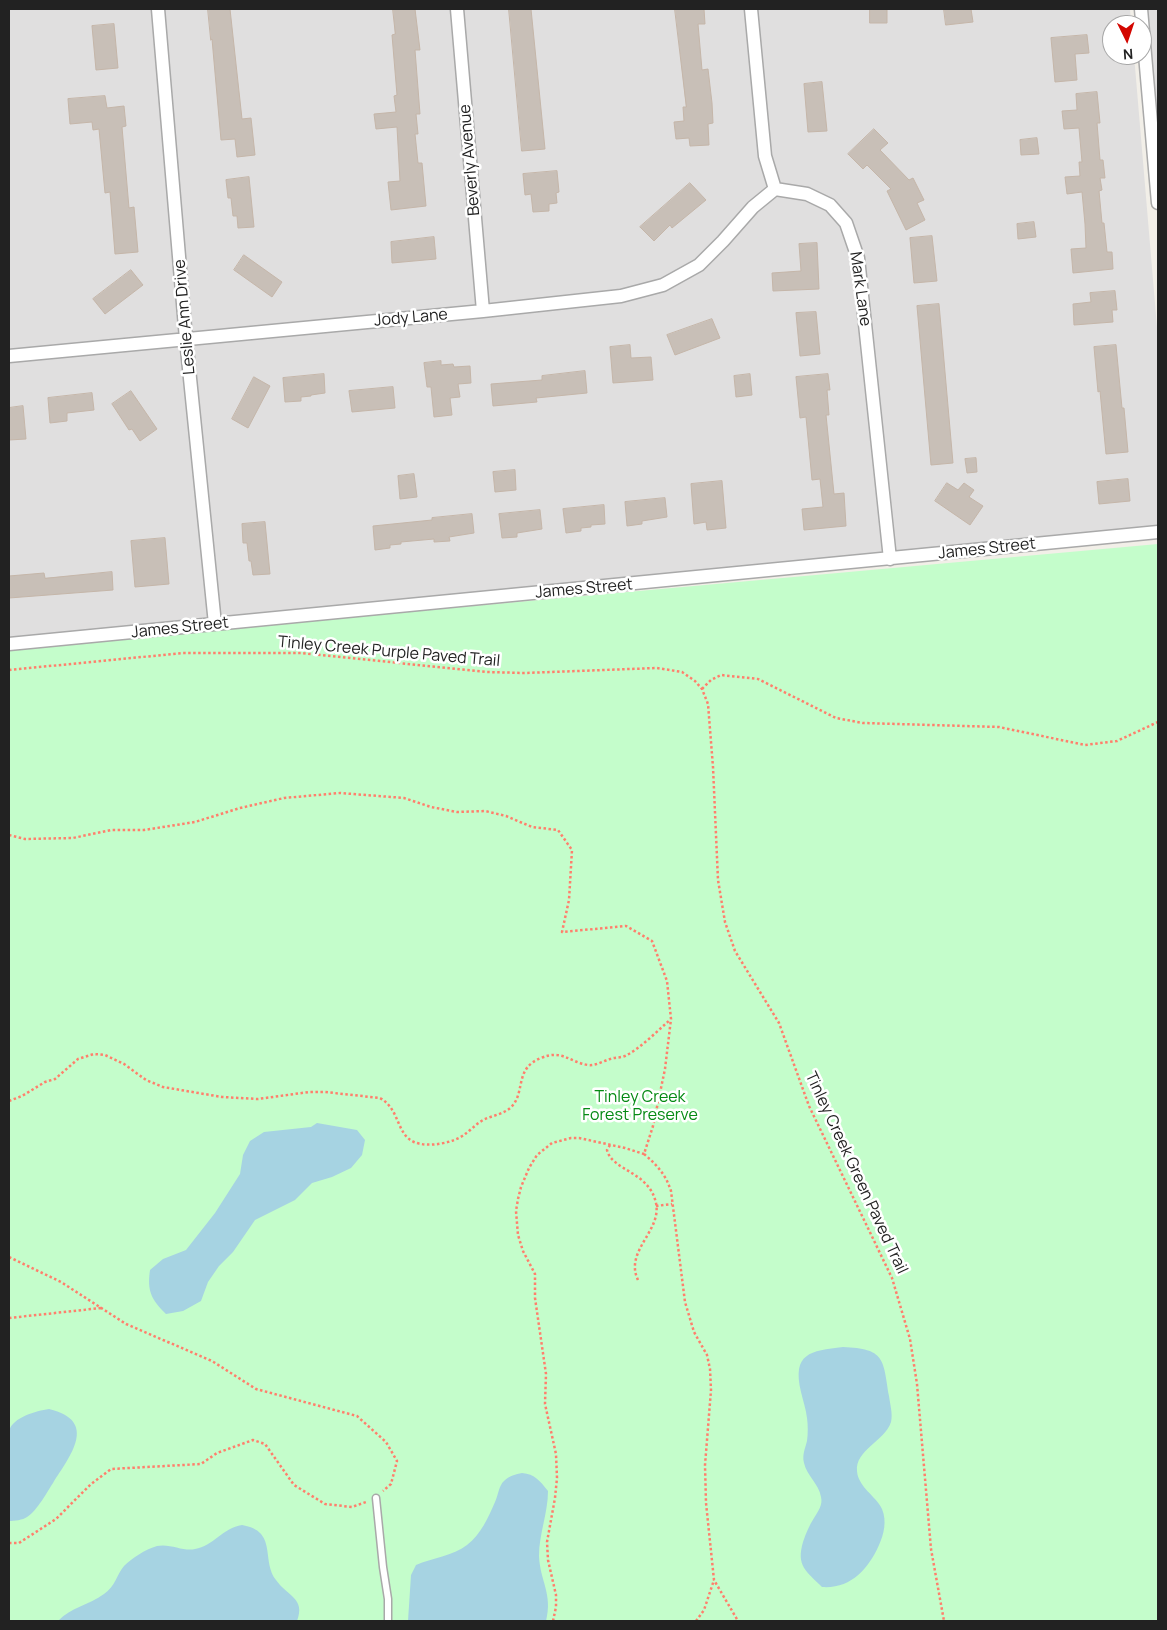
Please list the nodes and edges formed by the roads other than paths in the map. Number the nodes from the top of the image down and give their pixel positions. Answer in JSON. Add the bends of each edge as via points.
{"nodes":[{"id":1,"x":158,"y":9,"type":"edge"},
{"id":2,"x":457,"y":9,"type":"edge"},
{"id":3,"x":751,"y":9,"type":"edge"},
{"id":4,"x":1141,"y":9,"type":"edge"},
{"id":5,"x":775,"y":189,"type":"junction"},
{"id":6,"x":1158,"y":203,"type":"edge"},
{"id":7,"x":483,"y":312,"type":"junction"},
{"id":8,"x":186,"y":339,"type":"junction"},
{"id":9,"x":9,"y":356,"type":"edge"},
{"id":10,"x":1158,"y":532,"type":"edge"},
{"id":11,"x":890,"y":560,"type":"junction"},
{"id":12,"x":215,"y":624,"type":"junction"},
{"id":13,"x":9,"y":644,"type":"edge"},
{"id":14,"x":376,"y":1498,"type":"road end"},
{"id":15,"x":388,"y":1621,"type":"edge"}],
"edges":[{"from":1,"to":8,"type":"street","name":"Leslie Ann Drive"},
{"from":2,"to":7,"type":"street","name":"Beverly Avenue"},
{"from":3,"to":5,"type":"street","via":[[765,156]]},
{"from":4,"to":6,"type":"street"},
{"from":5,"to":7,"type":"street","name":"Jody Lane","via":[[753,207],[699,265],[663,285],[621,296]]},
{"from":5,"to":11,"type":"street","name":"Mark Lane","via":[[808,194],[830,205],[846,223],[858,258]]},
{"from":7,"to":8,"type":"street","name":"Jody Lane"},
{"from":8,"to":9,"type":"street","name":"Jody Lane"},
{"from":8,"to":12,"type":"street","name":"Leslie Ann Drive"},
{"from":10,"to":11,"type":"street","name":"James Street"},
{"from":11,"to":12,"type":"street","name":"James Street"},
{"from":12,"to":13,"type":"street","name":"James Street"},
{"from":14,"to":15,"type":"lane"}]}
